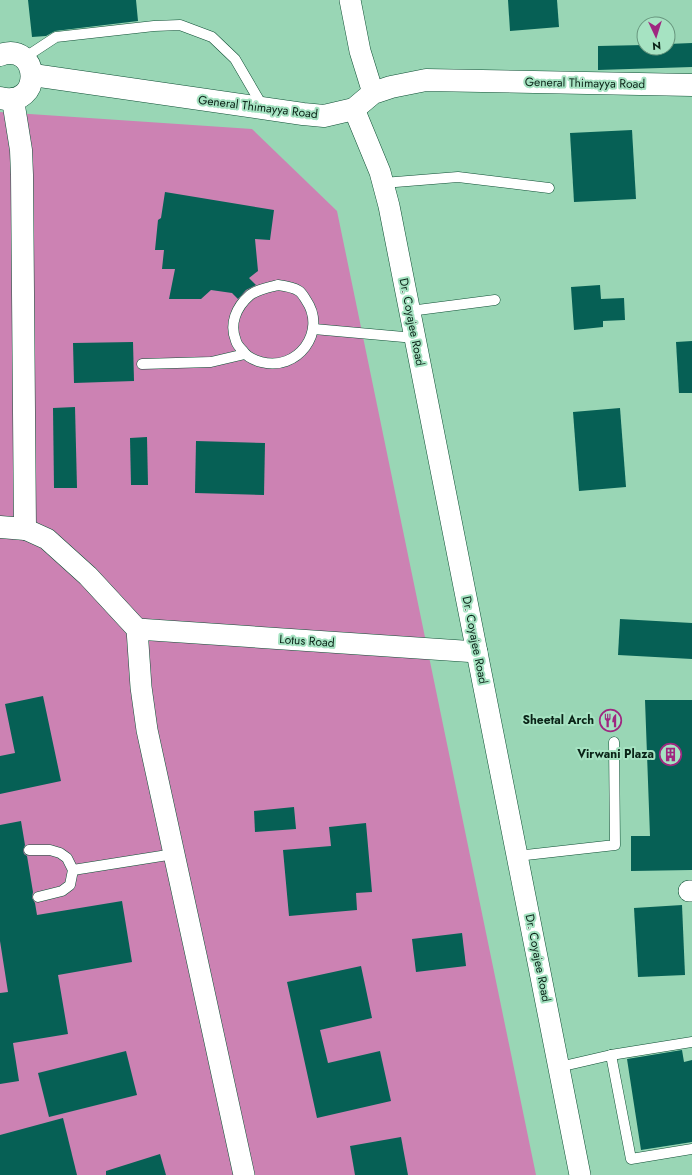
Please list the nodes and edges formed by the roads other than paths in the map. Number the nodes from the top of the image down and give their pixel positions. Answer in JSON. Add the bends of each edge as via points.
{"nodes":[{"id":1,"x":350,"y":0,"type":"edge"},
{"id":2,"x":12,"y":56,"type":"edge"},
{"id":3,"x":692,"y":85,"type":"edge"},
{"id":4,"x":373,"y":93,"type":"junction"},
{"id":5,"x":6,"y":99,"type":"edge"},
{"id":6,"x":264,"y":109,"type":"junction"},
{"id":7,"x":354,"y":109,"type":"junction"},
{"id":8,"x":383,"y":182,"type":"junction"},
{"id":9,"x":549,"y":188,"type":"dead end"},
{"id":10,"x":495,"y":300,"type":"dead end"},
{"id":11,"x":410,"y":312,"type":"junction"},
{"id":12,"x":314,"y":329,"type":"junction"},
{"id":13,"x":415,"y":338,"type":"junction"},
{"id":14,"x":245,"y":354,"type":"junction"},
{"id":15,"x":142,"y":364,"type":"dead end"},
{"id":16,"x":0,"y":527,"type":"edge"},
{"id":17,"x":25,"y":529,"type":"junction"},
{"id":18,"x":137,"y":629,"type":"junction"},
{"id":19,"x":477,"y":652,"type":"junction"},
{"id":20,"x":614,"y":742,"type":"dead end"},
{"id":21,"x":29,"y":850,"type":"dead end"},
{"id":22,"x":174,"y":854,"type":"junction"},
{"id":23,"x":517,"y":856,"type":"junction"},
{"id":24,"x":73,"y":870,"type":"junction"},
{"id":25,"x":38,"y":897,"type":"dead end"},
{"id":26,"x":692,"y":1042,"type":"edge"},
{"id":27,"x":611,"y":1055,"type":"junction"},
{"id":28,"x":559,"y":1067,"type":"junction"},
{"id":29,"x":692,"y":1149,"type":"edge"},
{"id":30,"x":244,"y":1175,"type":"edge"},
{"id":31,"x":580,"y":1175,"type":"edge"}],
"edges":[{"from":1,"to":4,"type":"street","via":[[360,51]]},
{"from":2,"to":5,"type":"street","via":[[32,82],[20,98]]},
{"from":2,"to":6,"type":"street","name":"General Thimayya Road"},
{"from":2,"to":6,"type":"lane","via":[[56,37],[180,25],[212,37],[235,59]]},
{"from":3,"to":4,"type":"street","name":"General Thimayya Road","via":[[426,80]]},
{"from":4,"to":7,"type":"street","name":"General Thimayya Road"},
{"from":5,"to":17,"type":"street","via":[[21,150]]},
{"from":6,"to":7,"type":"street","name":"General Thimayya Road","via":[[324,116]]},
{"from":7,"to":8,"type":"street","name":"Dr. Coyajee Road"},
{"from":8,"to":9,"type":"lane","via":[[458,177]]},
{"from":8,"to":11,"type":"street","name":"Dr. Coyajee Road"},
{"from":10,"to":11,"type":"lane"},
{"from":11,"to":13,"type":"street","name":"Dr. Coyajee Road"},
{"from":12,"to":13,"type":"lane"},
{"from":12,"to":14,"type":"lane","via":[[301,353],[289,360],[276,364],[265,363],[253,360]]},
{"from":12,"to":14,"type":"lane","via":[[308,303],[300,291],[278,285],[265,288],[251,295],[234,315],[236,342]]},
{"from":13,"to":19,"type":"street","name":"Dr. Coyajee Road"},
{"from":14,"to":15,"type":"lane","via":[[211,362]]},
{"from":16,"to":17,"type":"street"},
{"from":17,"to":18,"type":"street","via":[[46,539],[88,576]]},
{"from":18,"to":19,"type":"street","name":"Lotus Road"},
{"from":18,"to":22,"type":"street","via":[[147,730]]},
{"from":19,"to":23,"type":"street","name":"Dr. Coyajee Road"},
{"from":20,"to":23,"type":"lane","via":[[615,845]]},
{"from":21,"to":24,"type":"lane","via":[[50,850],[60,853],[67,858]]},
{"from":22,"to":24,"type":"lane"},
{"from":22,"to":30,"type":"street"},
{"from":23,"to":28,"type":"street","name":"Dr. Coyajee Road"},
{"from":24,"to":25,"type":"lane","via":[[70,885],[62,891]]},
{"from":26,"to":27,"type":"lane"},
{"from":27,"to":28,"type":"lane"},
{"from":27,"to":29,"type":"lane","via":[[631,1158]]},
{"from":28,"to":31,"type":"street","name":"Dr. Coyajee Road"}]}
